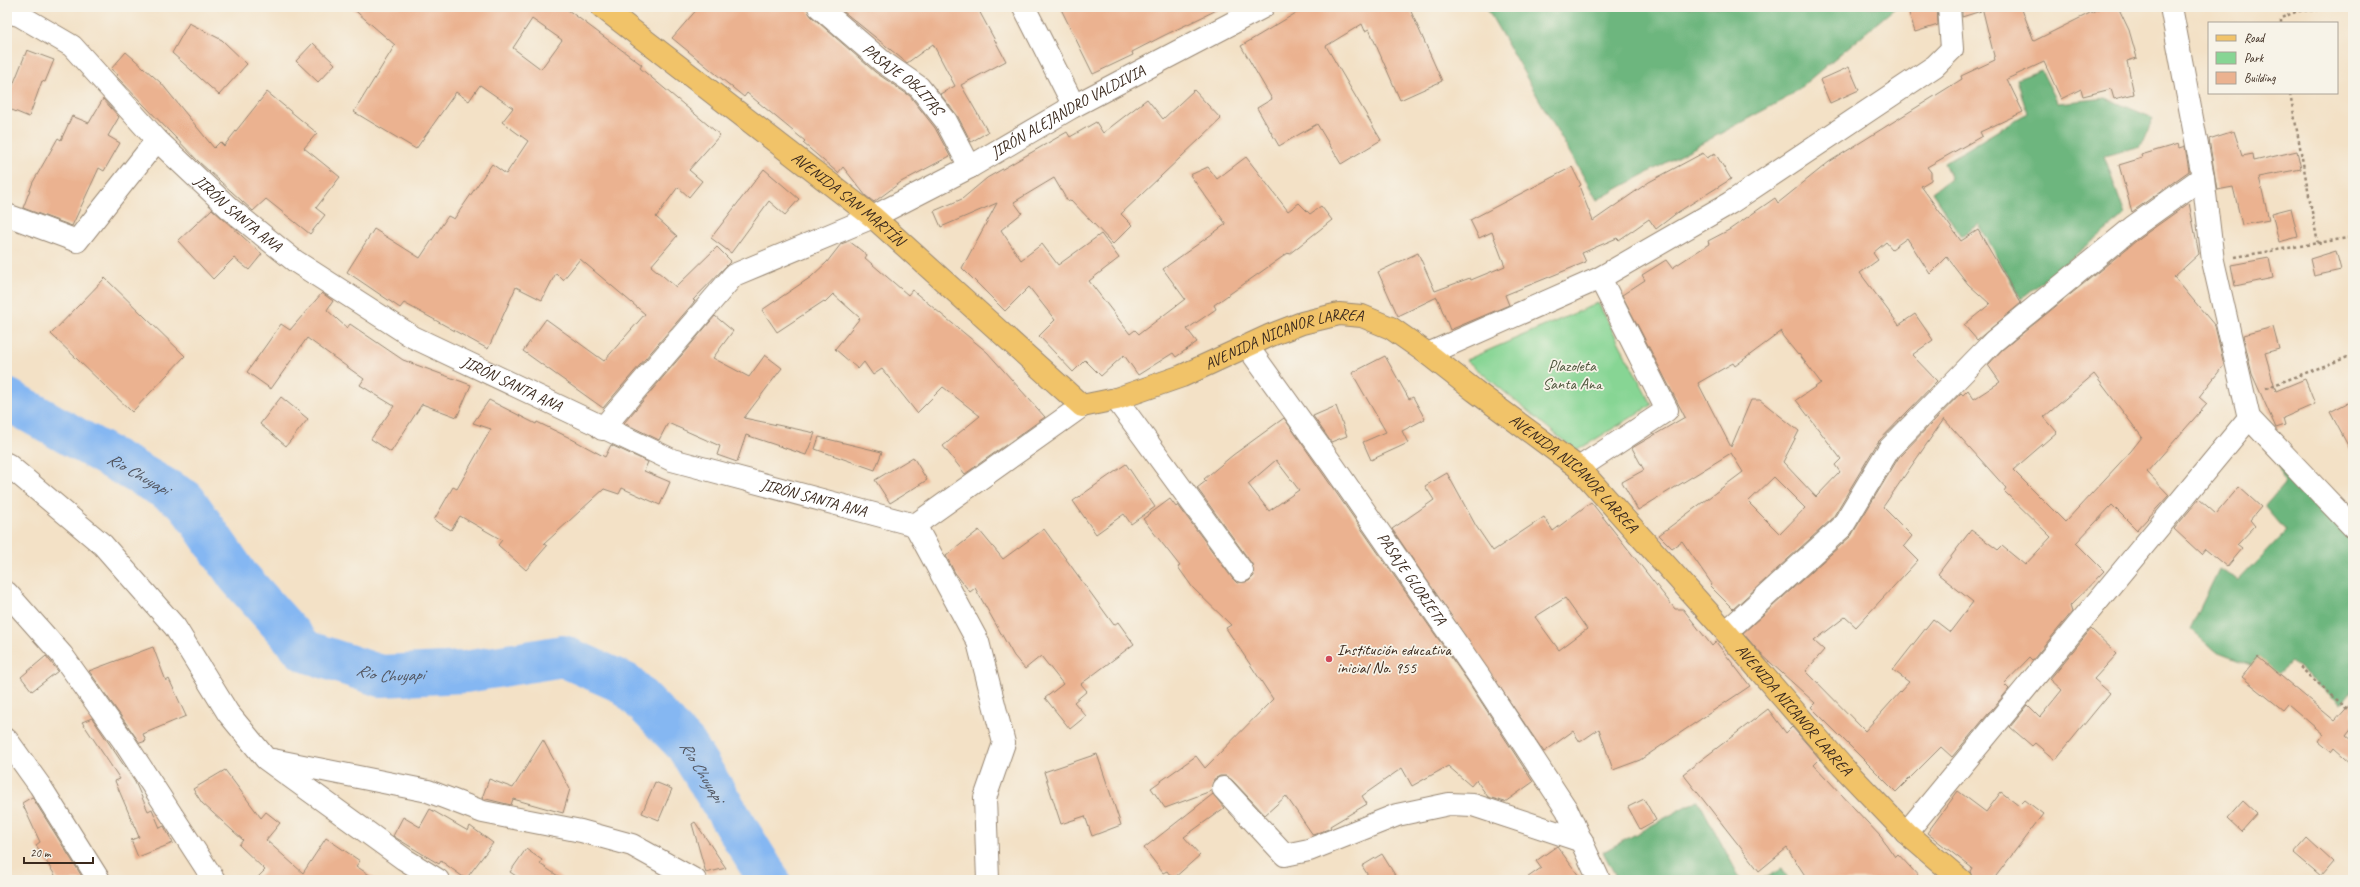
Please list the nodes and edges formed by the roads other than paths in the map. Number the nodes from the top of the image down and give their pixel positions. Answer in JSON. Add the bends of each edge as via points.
{"nodes":[{"id":1,"x":602,"y":7,"type":"edge"},
{"id":2,"x":819,"y":7,"type":"edge"},
{"id":3,"x":1024,"y":7,"type":"edge"},
{"id":4,"x":1263,"y":7,"type":"edge"},
{"id":5,"x":1949,"y":7,"type":"edge"},
{"id":6,"x":2170,"y":7,"type":"edge"},
{"id":7,"x":7,"y":12,"type":"edge"},
{"id":8,"x":1074,"y":106,"type":"junction"},
{"id":9,"x":157,"y":140,"type":"junction"},
{"id":10,"x":970,"y":166,"type":"junction"},
{"id":11,"x":2203,"y":177,"type":"junction"},
{"id":12,"x":7,"y":215,"type":"edge"},
{"id":13,"x":873,"y":217,"type":"junction"},
{"id":14,"x":1600,"y":278,"type":"junction"},
{"id":15,"x":1247,"y":346,"type":"junction"},
{"id":16,"x":1428,"y":354,"type":"junction"},
{"id":17,"x":1116,"y":399,"type":"junction"},
{"id":18,"x":1082,"y":406,"type":"junction"},
{"id":19,"x":2249,"y":418,"type":"junction"},
{"id":20,"x":602,"y":429,"type":"junction"},
{"id":21,"x":7,"y":464,"type":"edge"},
{"id":22,"x":1579,"y":468,"type":"junction"},
{"id":23,"x":915,"y":525,"type":"junction"},
{"id":24,"x":2353,"y":527,"type":"edge"},
{"id":25,"x":1242,"y":571,"type":"dead end"},
{"id":26,"x":7,"y":593,"type":"edge"},
{"id":27,"x":1726,"y":632,"type":"junction"},
{"id":28,"x":7,"y":740,"type":"edge"},
{"id":29,"x":266,"y":759,"type":"junction"},
{"id":30,"x":1222,"y":788,"type":"dead end"},
{"id":31,"x":1906,"y":833,"type":"junction"},
{"id":32,"x":1582,"y":841,"type":"junction"},
{"id":33,"x":209,"y":871,"type":"edge"},
{"id":34,"x":99,"y":880,"type":"edge"},
{"id":35,"x":228,"y":880,"type":"edge"},
{"id":36,"x":438,"y":880,"type":"edge"},
{"id":37,"x":695,"y":880,"type":"edge"},
{"id":38,"x":988,"y":880,"type":"edge"},
{"id":39,"x":1600,"y":880,"type":"edge"},
{"id":40,"x":1961,"y":880,"type":"edge"}],
"edges":[{"from":1,"to":13,"type":"main road","name":"AVENIDA SAN MARTÍN"},
{"from":2,"to":10,"type":"street","name":"PASAJE OBLITAS","via":[[883,62],[919,87],[946,121]]},
{"from":3,"to":8,"type":"street"},
{"from":4,"to":8,"type":"street","name":"JIRÓN ALEJANDRO VALDIVIA"},
{"from":5,"to":14,"type":"street","via":[[1952,49],[1935,66],[1730,203]]},
{"from":6,"to":11,"type":"street"},
{"from":7,"to":9,"type":"street","name":"JIRÓN SANTA ANA","via":[[20,15],[72,46]]},
{"from":8,"to":10,"type":"street","name":"JIRÓN ALEJANDRO VALDIVIA"},
{"from":9,"to":12,"type":"street","via":[[77,241]]},
{"from":9,"to":20,"type":"street","name":"JIRÓN SANTA ANA","via":[[229,208],[295,261],[413,337]]},
{"from":10,"to":13,"type":"street","name":"JIRÓN ALEJANDRO VALDIVIA"},
{"from":11,"to":19,"type":"street","via":[[2213,261]]},
{"from":11,"to":27,"type":"street","via":[[2133,227],[1994,342],[1889,449],[1842,527]]},
{"from":13,"to":18,"type":"main road","name":"AVENIDA SAN MARTÍN"},
{"from":13,"to":20,"type":"street","name":"JIRÓN ALEJANDRO VALDIVIA","via":[[734,275]]},
{"from":14,"to":16,"type":"street"},
{"from":14,"to":22,"type":"street","via":[[1667,410]]},
{"from":15,"to":16,"type":"main road","name":"AVENIDA NICANOR LARREA","via":[[1302,323],[1338,314],[1362,316],[1391,328]]},
{"from":15,"to":17,"type":"main road","name":"AVENIDA NICANOR LARREA","via":[[1182,376]]},
{"from":15,"to":32,"type":"street","name":"PASAJE GLORIETA","via":[[1479,676],[1567,810]]},
{"from":16,"to":22,"type":"main road","name":"AVENIDA NICANOR LARREA"},
{"from":17,"to":18,"type":"main road","name":"AVENIDA NICANOR LARREA"},
{"from":17,"to":25,"type":"street"},
{"from":18,"to":23,"type":"street"},
{"from":19,"to":24,"type":"street"},
{"from":19,"to":31,"type":"street"},
{"from":20,"to":23,"type":"street","name":"JIRÓN SANTA ANA","via":[[672,460]]},
{"from":21,"to":29,"type":"street","via":[[109,551],[175,627],[228,713]]},
{"from":22,"to":27,"type":"main road","name":"AVENIDA NICANOR LARREA"},
{"from":23,"to":38,"type":"street","via":[[978,642],[1004,743],[985,798]]},
{"from":26,"to":33,"type":"street","via":[[62,655],[125,743]]},
{"from":27,"to":31,"type":"main road","name":"AVENIDA NICANOR LARREA","via":[[1842,766]]},
{"from":28,"to":34,"type":"street","via":[[40,786]]},
{"from":29,"to":36,"type":"street","via":[[404,859]]},
{"from":29,"to":37,"type":"street","via":[[428,791],[483,812],[581,831],[632,845]]},
{"from":30,"to":32,"type":"street","via":[[1285,855],[1309,850],[1397,815],[1449,804],[1473,805]]},
{"from":31,"to":40,"type":"main road","name":"AVENIDA NICANOR LARREA"},
{"from":32,"to":39,"type":"street","name":"PASAJE GLORIETA"},
{"from":33,"to":35,"type":"street"}]}
